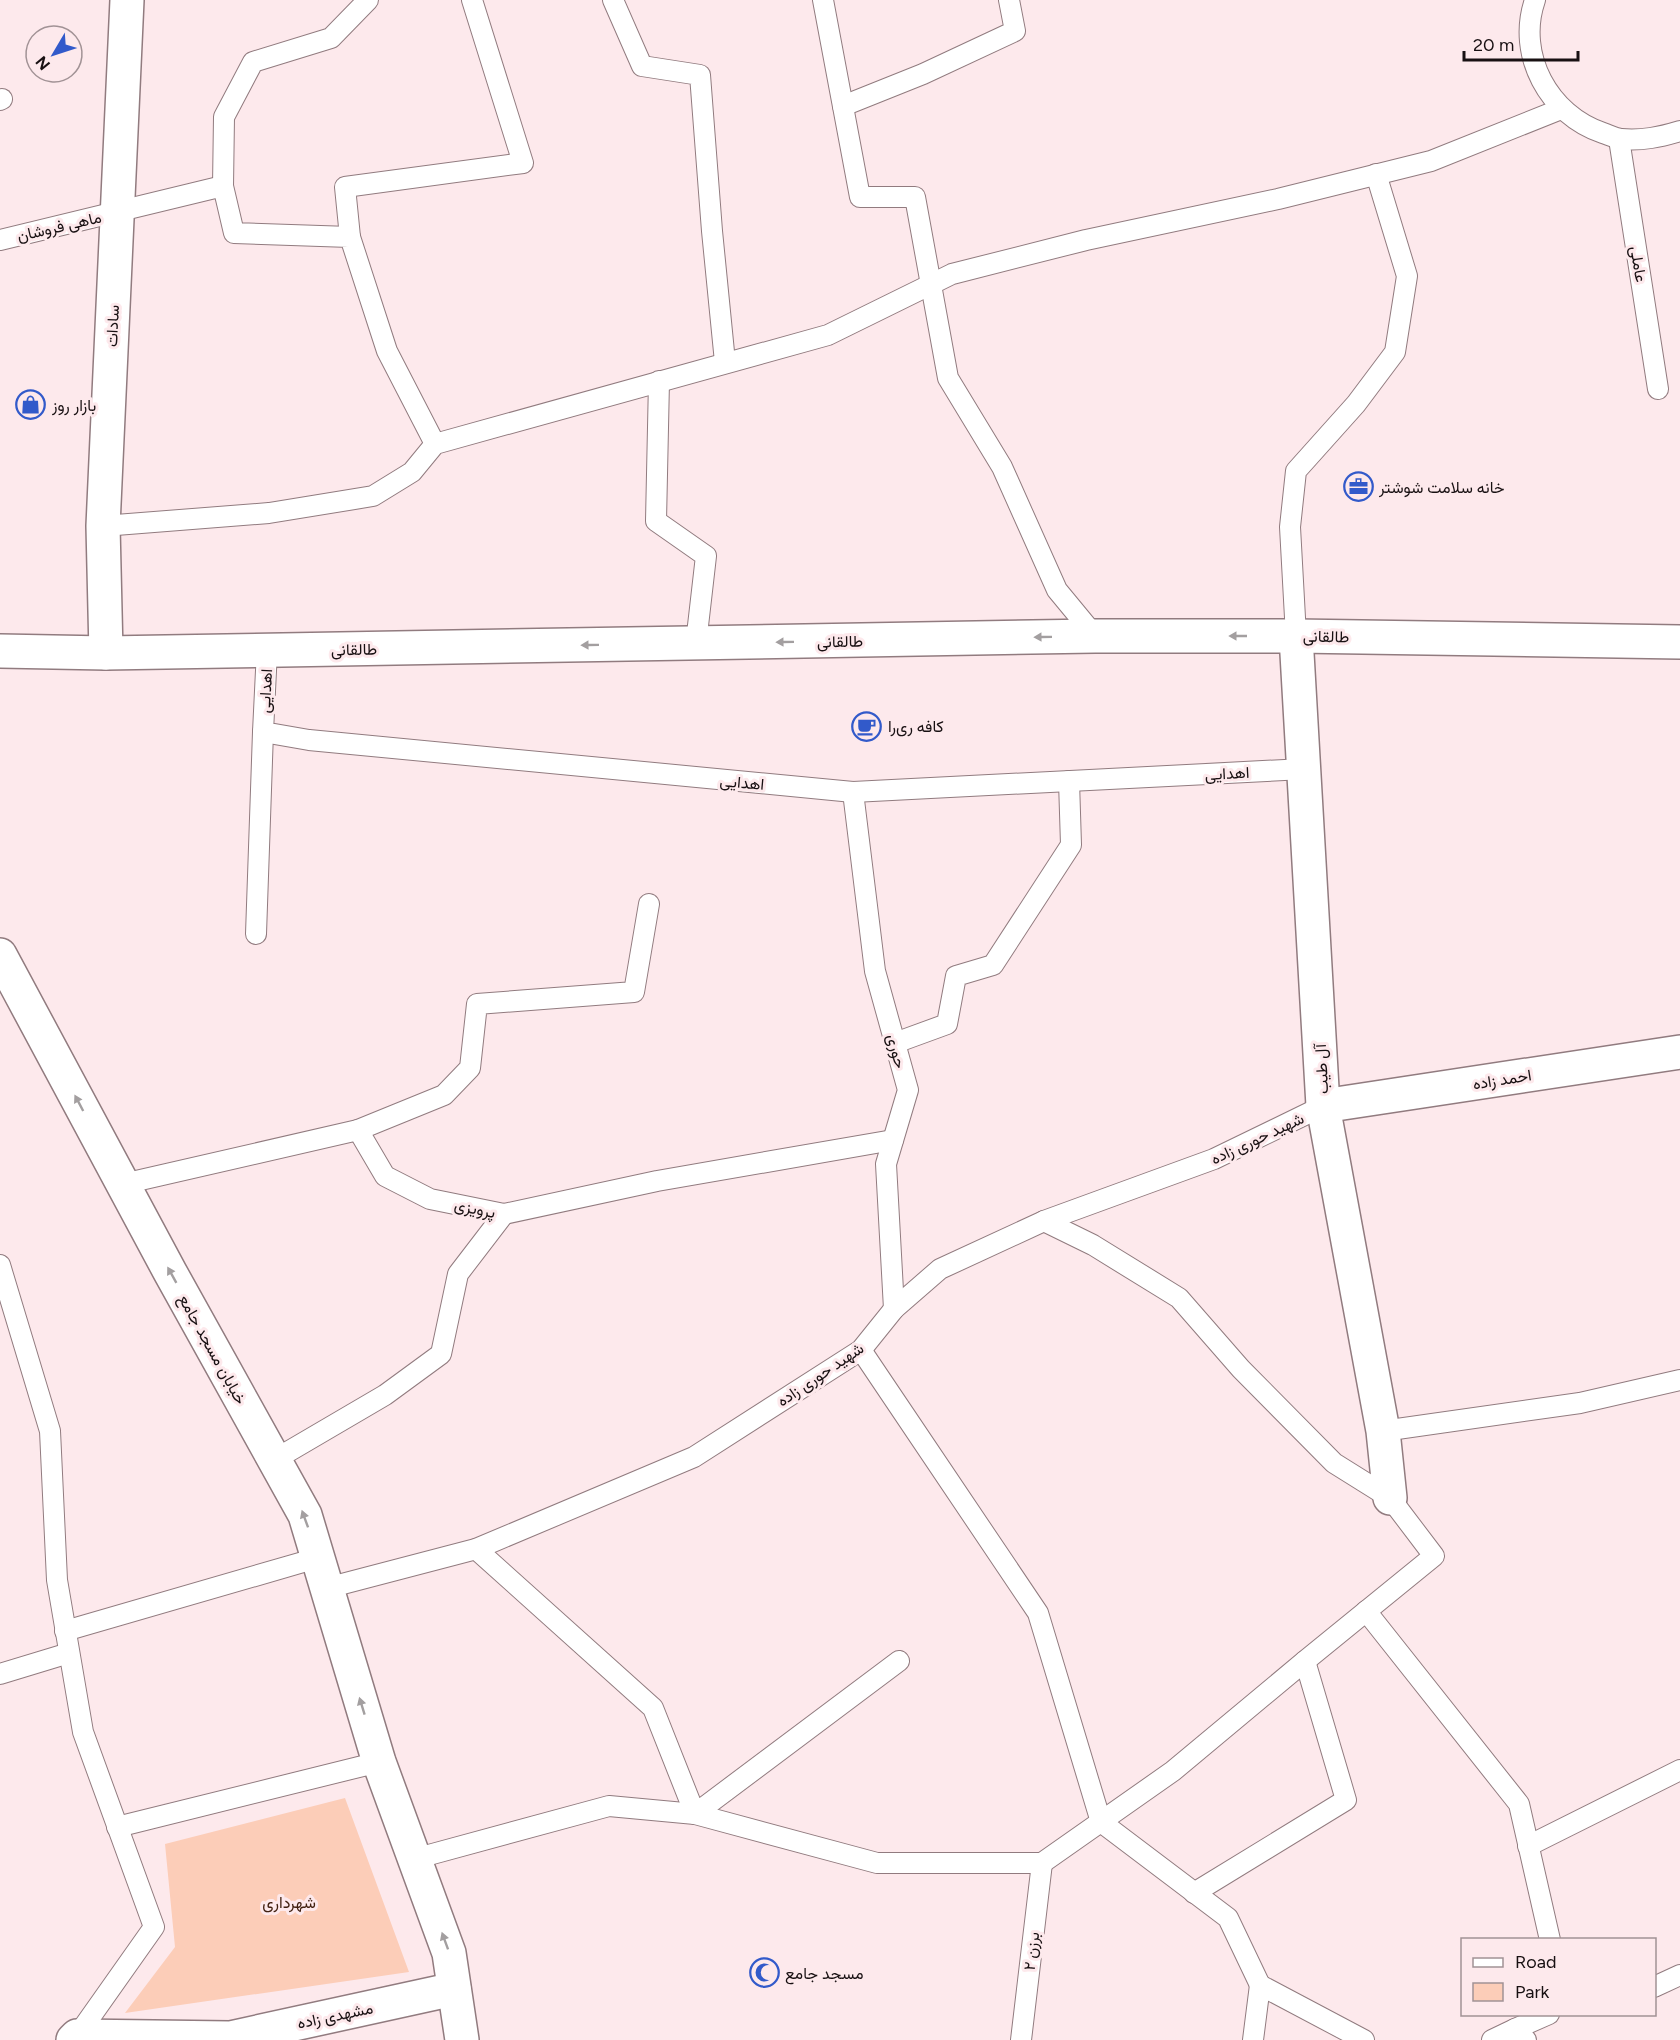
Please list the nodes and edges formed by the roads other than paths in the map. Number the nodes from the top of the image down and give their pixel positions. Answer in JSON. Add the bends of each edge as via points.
{"nodes":[{"id":1,"x":127,"y":0,"type":"edge"},
{"id":2,"x":368,"y":0,"type":"edge"},
{"id":3,"x":472,"y":0,"type":"edge"},
{"id":4,"x":613,"y":0,"type":"edge"},
{"id":5,"x":824,"y":0,"type":"edge"},
{"id":6,"x":1010,"y":0,"type":"edge"},
{"id":7,"x":1535,"y":0,"type":"edge"},
{"id":8,"x":843,"y":106,"type":"junction"},
{"id":9,"x":1561,"y":109,"type":"junction"},
{"id":10,"x":1680,"y":131,"type":"edge"},
{"id":11,"x":1619,"y":139,"type":"junction"},
{"id":12,"x":1376,"y":174,"type":"junction"},
{"id":13,"x":223,"y":186,"type":"junction"},
{"id":14,"x":117,"y":212,"type":"junction"},
{"id":15,"x":350,"y":237,"type":"junction"},
{"id":16,"x":0,"y":240,"type":"edge"},
{"id":17,"x":932,"y":284,"type":"junction"},
{"id":18,"x":725,"y":362,"type":"junction"},
{"id":19,"x":659,"y":381,"type":"junction"},
{"id":20,"x":1658,"y":389,"type":"dead end"},
{"id":21,"x":435,"y":444,"type":"junction"},
{"id":22,"x":103,"y":526,"type":"junction"},
{"id":23,"x":1095,"y":636,"type":"junction"},
{"id":24,"x":1296,"y":636,"type":"junction"},
{"id":25,"x":1680,"y":642,"type":"edge"},
{"id":26,"x":696,"y":643,"type":"junction"},
{"id":27,"x":267,"y":650,"type":"junction"},
{"id":28,"x":0,"y":651,"type":"edge"},
{"id":29,"x":106,"y":652,"type":"junction"},
{"id":30,"x":263,"y":732,"type":"junction"},
{"id":31,"x":1304,"y":769,"type":"junction"},
{"id":32,"x":1069,"y":781,"type":"junction"},
{"id":33,"x":853,"y":792,"type":"junction"},
{"id":34,"x":650,"y":904,"type":"dead end"},
{"id":35,"x":256,"y":934,"type":"dead end"},
{"id":36,"x":0,"y":956,"type":"edge"},
{"id":37,"x":895,"y":1043,"type":"junction"},
{"id":38,"x":1680,"y":1052,"type":"edge"},
{"id":39,"x":1323,"y":1106,"type":"junction"},
{"id":40,"x":358,"y":1130,"type":"junction"},
{"id":41,"x":893,"y":1140,"type":"junction"},
{"id":42,"x":123,"y":1184,"type":"junction"},
{"id":43,"x":504,"y":1214,"type":"junction"},
{"id":44,"x":1044,"y":1221,"type":"junction"},
{"id":45,"x":0,"y":1265,"type":"edge"},
{"id":46,"x":894,"y":1309,"type":"junction"},
{"id":47,"x":861,"y":1350,"type":"junction"},
{"id":48,"x":1680,"y":1380,"type":"edge"},
{"id":49,"x":1383,"y":1431,"type":"junction"},
{"id":50,"x":274,"y":1460,"type":"junction"},
{"id":51,"x":1390,"y":1498,"type":"junction"},
{"id":52,"x":476,"y":1549,"type":"junction"},
{"id":53,"x":322,"y":1573,"type":"junction"},
{"id":54,"x":1366,"y":1611,"type":"junction"},
{"id":55,"x":65,"y":1631,"type":"junction"},
{"id":56,"x":69,"y":1653,"type":"junction"},
{"id":57,"x":899,"y":1661,"type":"dead end"},
{"id":58,"x":1305,"y":1661,"type":"junction"},
{"id":59,"x":0,"y":1674,"type":"edge"},
{"id":60,"x":379,"y":1762,"type":"junction"},
{"id":61,"x":1680,"y":1770,"type":"edge"},
{"id":62,"x":695,"y":1814,"type":"junction"},
{"id":63,"x":1101,"y":1822,"type":"junction"},
{"id":64,"x":117,"y":1827,"type":"junction"},
{"id":65,"x":1528,"y":1846,"type":"junction"},
{"id":66,"x":414,"y":1858,"type":"junction"},
{"id":67,"x":1042,"y":1863,"type":"junction"},
{"id":68,"x":1194,"y":1893,"type":"junction"},
{"id":69,"x":1550,"y":1938,"type":"edge"},
{"id":70,"x":1680,"y":1975,"type":"edge"},
{"id":71,"x":1260,"y":1985,"type":"junction"},
{"id":72,"x":1656,"y":1986,"type":"edge"},
{"id":73,"x":454,"y":1989,"type":"junction"},
{"id":74,"x":1546,"y":2016,"type":"edge"},
{"id":75,"x":1521,"y":2035,"type":"edge"},
{"id":76,"x":75,"y":2038,"type":"edge"},
{"id":77,"x":462,"y":2040,"type":"edge"},
{"id":78,"x":1021,"y":2040,"type":"edge"},
{"id":79,"x":1253,"y":2040,"type":"edge"},
{"id":80,"x":1364,"y":2040,"type":"edge"},
{"id":81,"x":1492,"y":2040,"type":"edge"}],
"edges":[{"from":1,"to":14,"type":"street","name":"سادات"},
{"from":2,"to":13,"type":"lane","via":[[331,38],[253,62],[224,117]]},
{"from":3,"to":15,"type":"lane","via":[[523,164],[345,187]]},
{"from":4,"to":18,"type":"lane","via":[[642,66],[700,75]]},
{"from":5,"to":8,"type":"lane"},
{"from":6,"to":8,"type":"lane","via":[[1016,31]]},
{"from":7,"to":9,"type":"lane","via":[[1530,14],[1530,49],[1541,81]]},
{"from":8,"to":17,"type":"lane","via":[[860,197],[915,197]]},
{"from":9,"to":11,"type":"lane","via":[[1588,128]]},
{"from":9,"to":12,"type":"lane","via":[[1431,161]]},
{"from":10,"to":11,"type":"lane","via":[[1653,139]]},
{"from":11,"to":20,"type":"lane","name":"عاملی"},
{"from":12,"to":17,"type":"lane","via":[[1086,240],[952,274]]},
{"from":12,"to":24,"type":"lane","via":[[1407,276],[1395,352],[1356,404],[1296,471],[1290,527]]},
{"from":13,"to":14,"type":"lane","name":"ماهی فروشان"},
{"from":13,"to":15,"type":"lane","via":[[234,233]]},
{"from":14,"to":16,"type":"lane","name":"ماهی فروشان"},
{"from":14,"to":22,"type":"street","name":"سادات"},
{"from":15,"to":21,"type":"lane","via":[[387,351]]},
{"from":17,"to":18,"type":"lane","via":[[828,335]]},
{"from":17,"to":23,"type":"lane","via":[[948,378],[1002,468],[1057,590]]},
{"from":18,"to":19,"type":"lane"},
{"from":19,"to":21,"type":"lane"},
{"from":19,"to":26,"type":"lane","via":[[656,521],[706,556]]},
{"from":21,"to":22,"type":"lane","via":[[412,472],[373,496],[269,513]]},
{"from":22,"to":29,"type":"street","name":"سادات"},
{"from":24,"to":23,"type":"street","name":"طالقانی","one_way":true},
{"from":23,"to":26,"type":"street","name":"طالقانی","one_way":true},
{"from":24,"to":25,"type":"street","name":"طالقانی"},
{"from":24,"to":31,"type":"street","name":"آل طیب"},
{"from":26,"to":27,"type":"street","name":"طالقانی","one_way":true},
{"from":27,"to":29,"type":"street","name":"طالقانی"},
{"from":27,"to":30,"type":"lane","name":"اهدایی"},
{"from":28,"to":29,"type":"street","name":"طالقانی"},
{"from":30,"to":33,"type":"lane","name":"اهدایی","via":[[309,740]]},
{"from":30,"to":35,"type":"lane"},
{"from":31,"to":32,"type":"lane","name":"اهدایی"},
{"from":31,"to":39,"type":"street","name":"آل طیب"},
{"from":32,"to":33,"type":"lane","name":"اهدایی"},
{"from":32,"to":37,"type":"lane","via":[[1071,845],[993,965],[956,976],[947,1024]]},
{"from":33,"to":37,"type":"lane","name":"حوری","via":[[875,971]]},
{"from":34,"to":40,"type":"lane","via":[[634,992],[477,1004],[470,1068],[444,1095]]},
{"from":42,"to":36,"type":"street","name":"خیابان مسجد جامع","one_way":true},
{"from":37,"to":41,"type":"lane","name":"حوری","via":[[908,1090]]},
{"from":38,"to":39,"type":"street","name":"احمد زاده"},
{"from":39,"to":44,"type":"lane","name":"شهید حوری زاده","via":[[1214,1159]]},
{"from":39,"to":49,"type":"street","name":"آل طیب"},
{"from":40,"to":42,"type":"lane"},
{"from":40,"to":43,"type":"lane","name":"پرویزی","via":[[385,1176],[430,1199]]},
{"from":41,"to":43,"type":"lane","name":"پرویزی","via":[[657,1181]]},
{"from":41,"to":46,"type":"lane","name":"حوری","via":[[886,1164]]},
{"from":50,"to":42,"type":"street","name":"خیابان مسجد جامع","one_way":true},
{"from":43,"to":50,"type":"lane","via":[[458,1274],[441,1354],[385,1395]]},
{"from":44,"to":46,"type":"lane","name":"شهید حوری زاده","via":[[940,1269]]},
{"from":44,"to":51,"type":"lane","via":[[1093,1245],[1179,1298],[1241,1369],[1334,1463]]},
{"from":45,"to":55,"type":"lane","via":[[50,1431],[57,1580]]},
{"from":46,"to":47,"type":"lane","name":"شهید حوری زاده"},
{"from":47,"to":52,"type":"lane","name":"شهید حوری زاده","via":[[694,1457]]},
{"from":47,"to":63,"type":"lane","via":[[1038,1613]]},
{"from":48,"to":49,"type":"lane","via":[[1580,1403]]},
{"from":49,"to":51,"type":"street","name":"آل طیب"},
{"from":53,"to":50,"type":"street","name":"خیابان مسجد جامع","one_way":true,"via":[[305,1515]]},
{"from":51,"to":54,"type":"lane","via":[[1434,1556]]},
{"from":52,"to":53,"type":"lane","name":"شهید حوری زاده"},
{"from":52,"to":62,"type":"lane","via":[[652,1708]]},
{"from":53,"to":55,"type":"lane","name":"شهید حوری زاده"},
{"from":60,"to":53,"type":"street","name":"خیابان مسجد جامع","one_way":true},
{"from":54,"to":58,"type":"lane"},
{"from":54,"to":65,"type":"lane","via":[[1519,1804]]},
{"from":55,"to":56,"type":"lane"},
{"from":56,"to":59,"type":"lane"},
{"from":56,"to":64,"type":"lane","via":[[83,1732]]},
{"from":57,"to":62,"type":"lane"},
{"from":58,"to":63,"type":"lane","via":[[1173,1771]]},
{"from":58,"to":68,"type":"lane","via":[[1346,1800]]},
{"from":60,"to":64,"type":"lane"},
{"from":60,"to":66,"type":"street"},
{"from":61,"to":65,"type":"lane"},
{"from":62,"to":66,"type":"lane","via":[[609,1806]]},
{"from":62,"to":67,"type":"lane","via":[[877,1863]]},
{"from":63,"to":67,"type":"lane"},
{"from":63,"to":68,"type":"lane"},
{"from":64,"to":76,"type":"lane","via":[[154,1927]]},
{"from":65,"to":69,"type":"lane"},
{"from":73,"to":66,"type":"street","one_way":true,"via":[[449,1953]]},
{"from":67,"to":78,"type":"lane","name":"برزن ۲"},
{"from":68,"to":71,"type":"lane","via":[[1228,1918]]},
{"from":70,"to":72,"type":"lane"},
{"from":71,"to":79,"type":"lane"},
{"from":71,"to":80,"type":"lane"},
{"from":73,"to":76,"type":"street","name":"مشهدی زاده","via":[[230,2038]]},
{"from":73,"to":77,"type":"street"},
{"from":74,"to":75,"type":"lane"},
{"from":75,"to":81,"type":"lane"}]}
